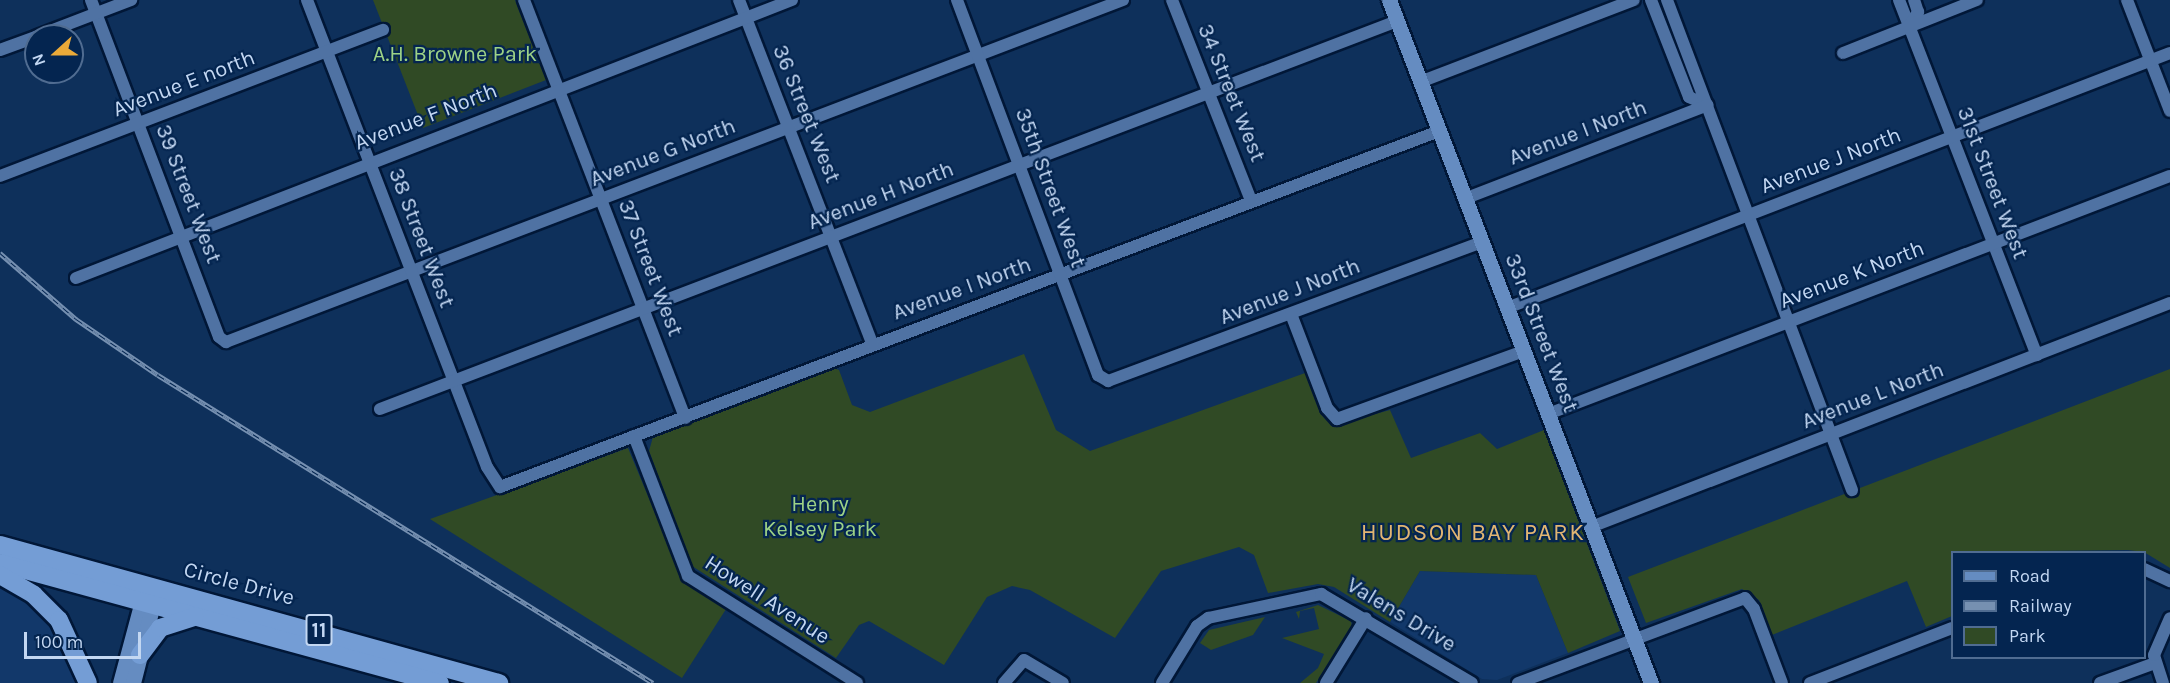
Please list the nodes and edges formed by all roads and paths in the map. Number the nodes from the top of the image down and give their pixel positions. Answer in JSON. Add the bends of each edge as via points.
{"nodes":[{"id":1,"x":91,"y":0,"type":"edge"},
{"id":2,"x":131,"y":0,"type":"edge"},
{"id":3,"x":308,"y":0,"type":"edge"},
{"id":4,"x":524,"y":0,"type":"edge"},
{"id":5,"x":739,"y":0,"type":"edge"},
{"id":6,"x":792,"y":0,"type":"edge"},
{"id":7,"x":957,"y":0,"type":"edge"},
{"id":8,"x":1123,"y":0,"type":"edge"},
{"id":9,"x":1172,"y":0,"type":"edge"},
{"id":10,"x":1389,"y":0,"type":"edge"},
{"id":11,"x":1634,"y":0,"type":"edge"},
{"id":12,"x":1651,"y":0,"type":"edge"},
{"id":13,"x":1667,"y":0,"type":"edge"},
{"id":14,"x":1899,"y":0,"type":"edge"},
{"id":15,"x":1914,"y":0,"type":"edge"},
{"id":16,"x":1977,"y":0,"type":"edge"},
{"id":17,"x":2127,"y":0,"type":"edge"},
{"id":18,"x":96,"y":14,"type":"junction"},
{"id":19,"x":746,"y":18,"type":"junction"},
{"id":20,"x":1397,"y":21,"type":"junction"},
{"id":21,"x":69,"y":24,"type":"edge"},
{"id":22,"x":1909,"y":26,"type":"junction"},
{"id":23,"x":383,"y":30,"type":"dead end"},
{"id":24,"x":24,"y":41,"type":"edge"},
{"id":25,"x":0,"y":50,"type":"edge"},
{"id":26,"x":328,"y":51,"type":"junction"},
{"id":27,"x":1843,"y":53,"type":"dead end"},
{"id":28,"x":2170,"y":53,"type":"edge"},
{"id":29,"x":977,"y":55,"type":"junction"},
{"id":30,"x":2150,"y":61,"type":"junction"},
{"id":31,"x":1420,"y":82,"type":"junction"},
{"id":32,"x":559,"y":89,"type":"junction"},
{"id":33,"x":1208,"y":93,"type":"junction"},
{"id":34,"x":1707,"y":105,"type":"junction"},
{"id":35,"x":2170,"y":111,"type":"edge"},
{"id":36,"x":138,"y":124,"type":"junction"},
{"id":37,"x":788,"y":128,"type":"junction"},
{"id":38,"x":1439,"y":131,"type":"junction"},
{"id":39,"x":1952,"y":137,"type":"junction"},
{"id":40,"x":369,"y":160,"type":"junction"},
{"id":41,"x":1020,"y":164,"type":"junction"},
{"id":42,"x":0,"y":176,"type":"edge"},
{"id":43,"x":2170,"y":176,"type":"edge"},
{"id":44,"x":600,"y":199,"type":"junction"},
{"id":45,"x":1464,"y":200,"type":"junction"},
{"id":46,"x":1251,"y":201,"type":"junction"},
{"id":47,"x":1748,"y":215,"type":"junction"},
{"id":48,"x":180,"y":233,"type":"junction"},
{"id":49,"x":832,"y":237,"type":"junction"},
{"id":50,"x":1481,"y":242,"type":"junction"},
{"id":51,"x":1993,"y":243,"type":"junction"},
{"id":52,"x":411,"y":271,"type":"junction"},
{"id":53,"x":1061,"y":275,"type":"junction"},
{"id":54,"x":76,"y":278,"type":"dead end"},
{"id":55,"x":2170,"y":303,"type":"edge"},
{"id":56,"x":1507,"y":308,"type":"junction"},
{"id":57,"x":643,"y":310,"type":"junction"},
{"id":58,"x":1291,"y":314,"type":"junction"},
{"id":59,"x":1788,"y":322,"type":"junction"},
{"id":60,"x":219,"y":337,"type":"joint"},
{"id":61,"x":873,"y":345,"type":"junction"},
{"id":62,"x":1524,"y":351,"type":"junction"},
{"id":63,"x":2037,"y":355,"type":"junction"},
{"id":64,"x":453,"y":381,"type":"junction"},
{"id":65,"x":1114,"y":381,"type":"joint"},
{"id":66,"x":380,"y":409,"type":"dead end"},
{"id":67,"x":1548,"y":414,"type":"junction"},
{"id":68,"x":685,"y":417,"type":"junction"},
{"id":69,"x":1831,"y":434,"type":"junction"},
{"id":70,"x":634,"y":436,"type":"junction"},
{"id":71,"x":500,"y":487,"type":"joint"},
{"id":72,"x":1852,"y":490,"type":"dead end"},
{"id":73,"x":1591,"y":527,"type":"junction"},
{"id":74,"x":0,"y":545,"type":"edge"},
{"id":75,"x":0,"y":563,"type":"edge"},
{"id":76,"x":65,"y":563,"type":"junction"},
{"id":77,"x":2146,"y":569,"type":"edge"},
{"id":78,"x":0,"y":575,"type":"edge"},
{"id":79,"x":2170,"y":581,"type":"edge"},
{"id":80,"x":148,"y":601,"type":"junction"},
{"id":81,"x":225,"y":604,"type":"junction"},
{"id":82,"x":207,"y":618,"type":"junction"},
{"id":83,"x":1366,"y":618,"type":"junction"},
{"id":84,"x":2170,"y":618,"type":"edge"},
{"id":85,"x":1951,"y":629,"type":"edge"},
{"id":86,"x":1634,"y":637,"type":"junction"},
{"id":87,"x":140,"y":655,"type":"junction"},
{"id":88,"x":2155,"y":663,"type":"junction"},
{"id":89,"x":88,"y":683,"type":"edge"},
{"id":90,"x":120,"y":683,"type":"edge"},
{"id":91,"x":133,"y":683,"type":"edge"},
{"id":92,"x":440,"y":683,"type":"edge"},
{"id":93,"x":499,"y":683,"type":"edge"},
{"id":94,"x":857,"y":683,"type":"edge"},
{"id":95,"x":1004,"y":683,"type":"edge"},
{"id":96,"x":1062,"y":683,"type":"edge"},
{"id":97,"x":1162,"y":683,"type":"edge"},
{"id":98,"x":1326,"y":683,"type":"edge"},
{"id":99,"x":1472,"y":683,"type":"edge"},
{"id":100,"x":1521,"y":683,"type":"edge"},
{"id":101,"x":1651,"y":683,"type":"edge"},
{"id":102,"x":1782,"y":683,"type":"edge"},
{"id":103,"x":1810,"y":683,"type":"edge"},
{"id":104,"x":2100,"y":683,"type":"edge"},
{"id":105,"x":2163,"y":683,"type":"edge"}],
"edges":[{"from":1,"to":18,"type":"street","name":"39 Street West"},
{"from":2,"to":18,"type":"street"},
{"from":3,"to":26,"type":"street","name":"38 Street West"},
{"from":4,"to":32,"type":"street","name":"37 Street West"},
{"from":5,"to":19,"type":"street","name":"36 Street West"},
{"from":6,"to":19,"type":"street","name":"Avenue F North"},
{"from":7,"to":29,"type":"street","name":"35th Street West"},
{"from":8,"to":29,"type":"street","name":"Avenue G North"},
{"from":9,"to":33,"type":"street","name":"34 Street West"},
{"from":10,"to":20,"type":"main road","name":"33rd Street West"},
{"from":11,"to":31,"type":"street"},
{"from":12,"to":34,"type":"street","via":[[1689,97]]},
{"from":13,"to":34,"type":"street"},
{"from":14,"to":22,"type":"street","name":"31st Street West"},
{"from":15,"to":22,"type":"street","via":[[1918,12]]},
{"from":16,"to":22,"type":"street"},
{"from":17,"to":30,"type":"street"},
{"from":18,"to":21,"type":"street"},
{"from":18,"to":36,"type":"street","name":"39 Street West"},
{"from":19,"to":32,"type":"street","name":"Avenue F North"},
{"from":19,"to":37,"type":"street","name":"36 Street West"},
{"from":20,"to":31,"type":"main road","name":"33rd Street West"},
{"from":20,"to":33,"type":"street","name":"Avenue H North"},
{"from":22,"to":27,"type":"street"},
{"from":22,"to":39,"type":"street","name":"31st Street West"},
{"from":23,"to":26,"type":"street","name":"Avenue E north"},
{"from":24,"to":25,"type":"street"},
{"from":26,"to":36,"type":"street","name":"Avenue E north"},
{"from":26,"to":40,"type":"street","name":"38 Street West"},
{"from":28,"to":30,"type":"street","name":"Avenue J North"},
{"from":29,"to":37,"type":"street","name":"Avenue G North"},
{"from":29,"to":41,"type":"street","name":"35th Street West"},
{"from":30,"to":35,"type":"street"},
{"from":30,"to":39,"type":"street","name":"Avenue J North"},
{"from":31,"to":38,"type":"main road","name":"33rd Street West"},
{"from":32,"to":40,"type":"street","name":"Avenue F North"},
{"from":32,"to":44,"type":"street","name":"37 Street West"},
{"from":33,"to":41,"type":"street","name":"Avenue H North"},
{"from":33,"to":46,"type":"street","name":"34 Street West"},
{"from":34,"to":45,"type":"street","name":"Avenue I North"},
{"from":34,"to":47,"type":"street"},
{"from":36,"to":42,"type":"street","name":"Avenue E north"},
{"from":36,"to":48,"type":"street","name":"39 Street West"},
{"from":37,"to":44,"type":"street","name":"Avenue G North"},
{"from":37,"to":49,"type":"street","name":"36 Street West"},
{"from":38,"to":45,"type":"main road","name":"33rd Street West"},
{"from":38,"to":46,"type":"street","name":"Avenue I North"},
{"from":39,"to":47,"type":"street","name":"Avenue J North"},
{"from":39,"to":51,"type":"street","name":"31st Street West"},
{"from":40,"to":48,"type":"street","name":"Avenue F North"},
{"from":40,"to":52,"type":"street","name":"38 Street West"},
{"from":41,"to":49,"type":"street","name":"Avenue H North"},
{"from":41,"to":53,"type":"street","name":"35th Street West"},
{"from":43,"to":51,"type":"street","name":"Avenue K North"},
{"from":44,"to":52,"type":"street","name":"Avenue G North"},
{"from":44,"to":57,"type":"street","name":"37 Street West"},
{"from":45,"to":50,"type":"main road","name":"33rd Street West"},
{"from":46,"to":53,"type":"street","name":"Avenue I North"},
{"from":47,"to":56,"type":"street","name":"Avenue J North"},
{"from":47,"to":59,"type":"street"},
{"from":48,"to":54,"type":"street","name":"Avenue F North"},
{"from":48,"to":60,"type":"street","name":"39 Street West"},
{"from":49,"to":57,"type":"street","name":"Avenue H North"},
{"from":49,"to":61,"type":"street","name":"36 Street West"},
{"from":50,"to":56,"type":"main road","name":"33rd Street West"},
{"from":50,"to":58,"type":"street","name":"Avenue J North"},
{"from":51,"to":59,"type":"street","name":"Avenue K North"},
{"from":51,"to":63,"type":"street","name":"31st Street West"},
{"from":52,"to":60,"type":"street","name":"Avenue G North","via":[[236,339]]},
{"from":52,"to":64,"type":"street","name":"38 Street West"},
{"from":53,"to":61,"type":"street","name":"Avenue I North"},
{"from":53,"to":65,"type":"street","name":"35th Street West","via":[[1098,375]]},
{"from":55,"to":63,"type":"street","name":"Avenue L North"},
{"from":56,"to":62,"type":"main road","name":"33rd Street West"},
{"from":57,"to":64,"type":"street","name":"Avenue H North"},
{"from":57,"to":68,"type":"street","name":"37 Street West"},
{"from":58,"to":62,"type":"street","via":[[1327,408],[1337,419]]},
{"from":58,"to":65,"type":"street","name":"Avenue J North"},
{"from":59,"to":67,"type":"street","name":"Avenue K North"},
{"from":59,"to":69,"type":"street"},
{"from":61,"to":68,"type":"street","name":"Avenue I North"},
{"from":62,"to":67,"type":"main road","name":"33rd Street West"},
{"from":63,"to":69,"type":"street","name":"Avenue L North"},
{"from":64,"to":66,"type":"street","name":"Avenue H North"},
{"from":64,"to":71,"type":"street","name":"38 Street West","via":[[487,467]]},
{"from":67,"to":73,"type":"main road","name":"33rd Street West"},
{"from":68,"to":70,"type":"street","name":"Avenue I North"},
{"from":69,"to":72,"type":"street"},
{"from":69,"to":73,"type":"street","name":"Avenue L North"},
{"from":70,"to":71,"type":"street","name":"Avenue I North"},
{"from":70,"to":94,"type":"street","name":"Howell Avenue","via":[[688,576]]},
{"from":73,"to":86,"type":"main road","name":"33rd Street West"},
{"from":74,"to":76,"type":"highway","name":"Circle Drive","number":"11"},
{"from":75,"to":80,"type":"highway","name":"Circle Drive","number":"11"},
{"from":76,"to":80,"type":"highway","via":[[73,572]]},
{"from":76,"to":81,"type":"highway","name":"Circle Drive","number":"11"},
{"from":77,"to":79,"type":"street"},
{"from":78,"to":89,"type":"highway","via":[[34,595],[59,620]]},
{"from":80,"to":81,"type":"highway"},
{"from":80,"to":82,"type":"highway","name":"Circle Drive","number":"11"},
{"from":80,"to":87,"type":"main road"},
{"from":80,"to":90,"type":"main road"},
{"from":81,"to":93,"type":"highway","name":"Circle Drive","number":"11"},
{"from":82,"to":87,"type":"highway","via":[[169,622],[152,634]]},
{"from":82,"to":92,"type":"highway","name":"Circle Drive","number":"11"},
{"from":83,"to":97,"type":"street","name":"Valens Drive","via":[[1321,594],[1208,618],[1197,626]]},
{"from":83,"to":98,"type":"street"},
{"from":83,"to":99,"type":"street","name":"Valens Drive"},
{"from":84,"to":88,"type":"street"},
{"from":85,"to":103,"type":"street"},
{"from":86,"to":100,"type":"street"},
{"from":86,"to":101,"type":"main road","name":"33rd Street West"},
{"from":86,"to":102,"type":"street","via":[[1745,598],[1754,609]]},
{"from":87,"to":91,"type":"main road"},
{"from":88,"to":104,"type":"street"},
{"from":88,"to":105,"type":"street"},
{"from":95,"to":96,"type":"street","via":[[1024,660]]}]}
